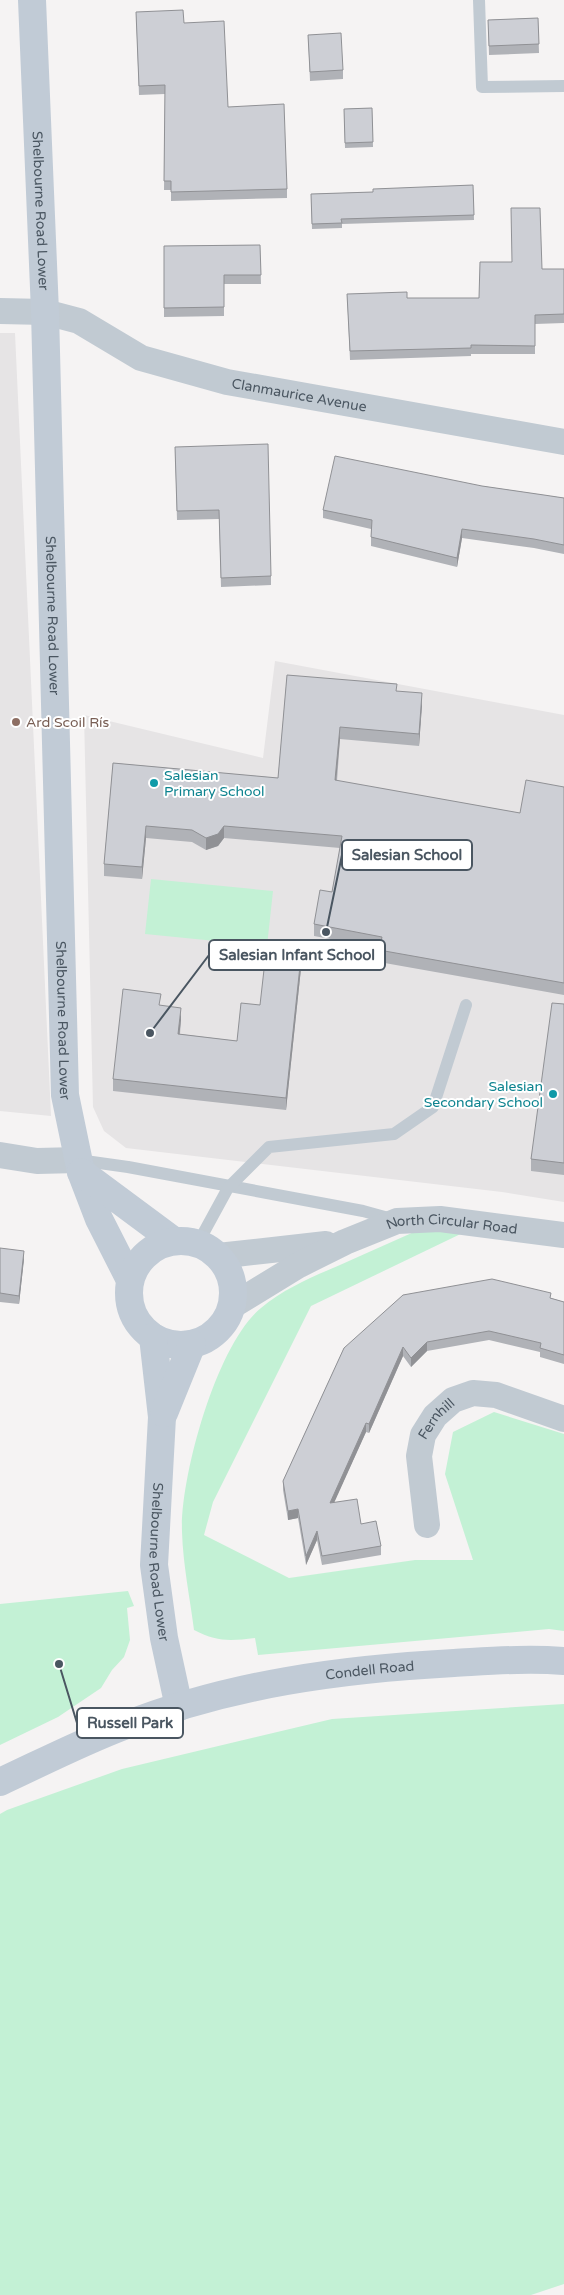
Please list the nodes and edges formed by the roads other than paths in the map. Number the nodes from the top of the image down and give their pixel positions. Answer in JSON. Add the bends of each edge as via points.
{"nodes":[{"id":1,"x":32,"y":0,"type":"edge"},
{"id":2,"x":479,"y":0,"type":"edge"},
{"id":3,"x":564,"y":86,"type":"edge"},
{"id":4,"x":0,"y":311,"type":"edge"},
{"id":5,"x":45,"y":312,"type":"junction"},
{"id":6,"x":564,"y":442,"type":"edge"},
{"id":7,"x":466,"y":1005,"type":"dead end"},
{"id":8,"x":0,"y":1155,"type":"edge"},
{"id":9,"x":79,"y":1166,"type":"junction"},
{"id":10,"x":228,"y":1188,"type":"junction"},
{"id":11,"x":397,"y":1221,"type":"junction"},
{"id":12,"x":564,"y":1235,"type":"edge"},
{"id":13,"x":344,"y":1242,"type":"junction"},
{"id":14,"x":197,"y":1247,"type":"junction"},
{"id":15,"x":130,"y":1280,"type":"junction"},
{"id":16,"x":232,"y":1306,"type":"junction"},
{"id":17,"x":153,"y":1337,"type":"junction"},
{"id":18,"x":192,"y":1344,"type":"junction"},
{"id":19,"x":162,"y":1417,"type":"junction"},
{"id":20,"x":564,"y":1419,"type":"edge"},
{"id":21,"x":427,"y":1525,"type":"dead end"},
{"id":22,"x":564,"y":1661,"type":"edge"},
{"id":23,"x":180,"y":1707,"type":"junction"},
{"id":24,"x":0,"y":1782,"type":"edge"}],
"edges":[{"from":1,"to":5,"type":"main road","name":"Shelbourne Road Lower"},
{"from":2,"to":3,"type":"lane","via":[[482,87]]},
{"from":4,"to":5,"type":"street"},
{"from":5,"to":6,"type":"street","name":"Clanmaurice Avenue","via":[[79,321],[141,358],[227,382]]},
{"from":5,"to":9,"type":"main road","name":"Shelbourne Road Lower","via":[[65,1095]]},
{"from":7,"to":10,"type":"lane","via":[[433,1107],[394,1134],[269,1147]]},
{"from":8,"to":9,"type":"street"},
{"from":9,"to":10,"type":"lane","via":[[128,1167]]},
{"from":9,"to":14,"type":"main road"},
{"from":9,"to":15,"type":"main road","name":"Shelbourne Road Lower","via":[[99,1219]]},
{"from":10,"to":11,"type":"lane","via":[[363,1211]]},
{"from":10,"to":14,"type":"lane"},
{"from":11,"to":12,"type":"street","name":"North Circular Road","via":[[440,1219]]},
{"from":11,"to":13,"type":"street","name":"North Circular Road"},
{"from":13,"to":14,"type":"street","name":"North Circular Road"},
{"from":13,"to":16,"type":"street","name":"North Circular Road","via":[[298,1265]]},
{"from":14,"to":15,"type":"main road","via":[[159,1245],[136,1265]]},
{"from":14,"to":16,"type":"main road","via":[[228,1270],[233,1287]]},
{"from":15,"to":17,"type":"main road","name":"Shelbourne Road Lower","via":[[132,1312]]},
{"from":16,"to":18,"type":"main road","name":"Shelbourne Road Lower","via":[[217,1330]]},
{"from":17,"to":18,"type":"main road","name":"Shelbourne Road Lower","via":[[165,1343]]},
{"from":17,"to":19,"type":"main road"},
{"from":18,"to":19,"type":"main road"},
{"from":19,"to":23,"type":"main road","name":"Shelbourne Road Lower","via":[[154,1565],[164,1638]]},
{"from":20,"to":21,"type":"street","name":"Fernhill","via":[[496,1395],[473,1393],[453,1400],[435,1416],[423,1435],[418,1456]]},
{"from":22,"to":23,"type":"main road","name":"Condell Road","via":[[534,1659],[390,1666],[262,1684]]},
{"from":23,"to":24,"type":"main road","name":"Condell Road","via":[[124,1726]]}]}
